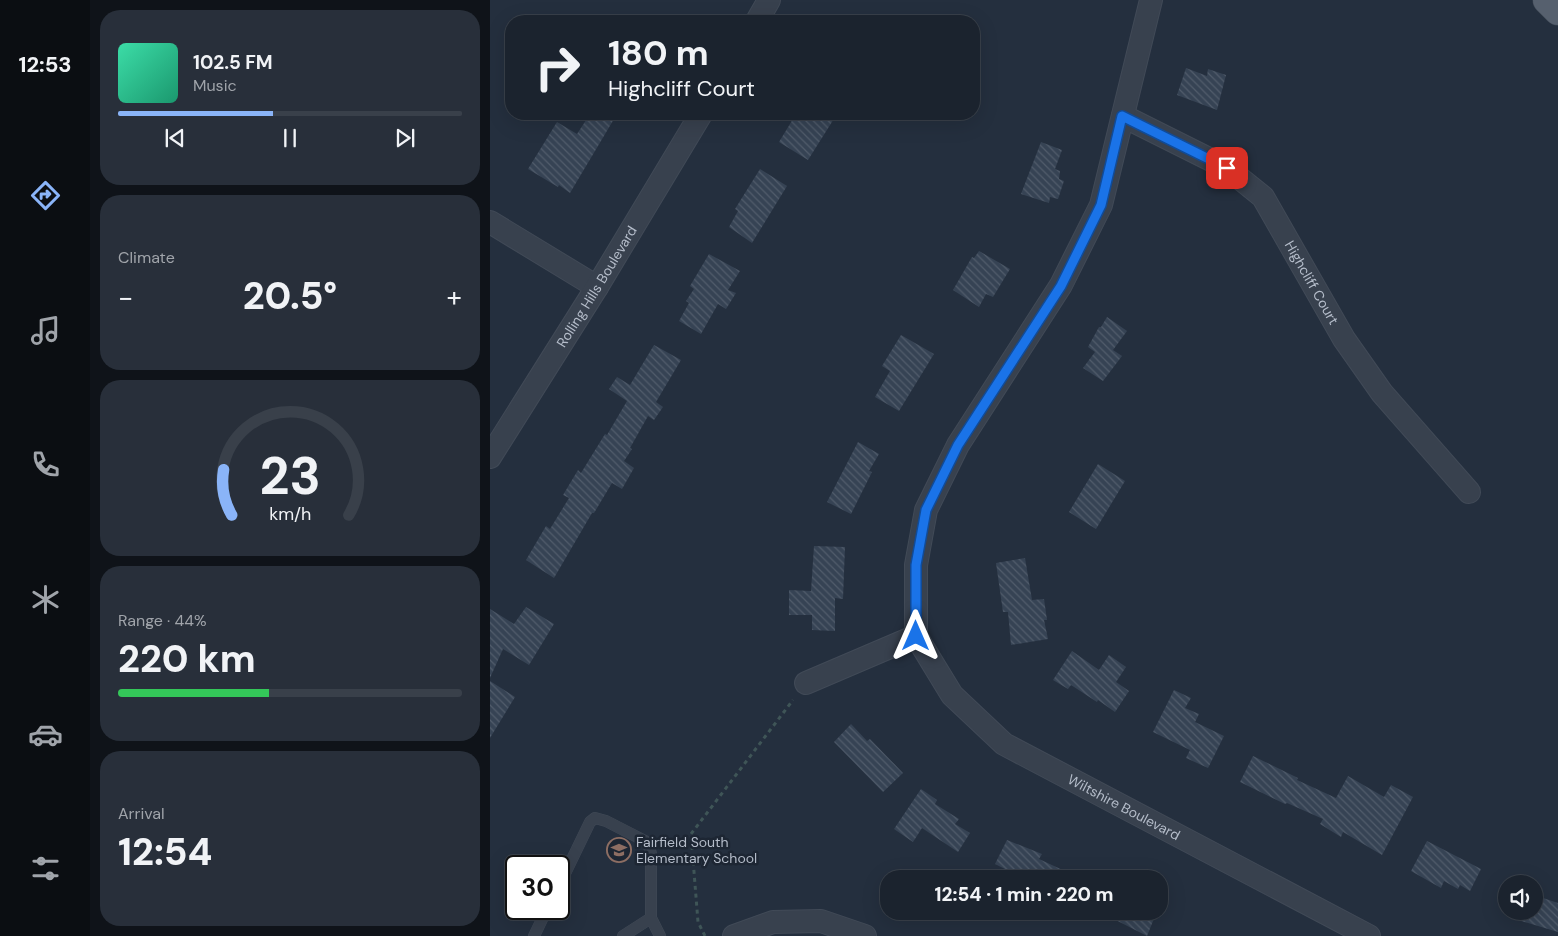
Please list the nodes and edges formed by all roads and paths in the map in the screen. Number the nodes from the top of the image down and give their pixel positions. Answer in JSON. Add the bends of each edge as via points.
{"nodes":[{"id":1,"x":770,"y":0,"type":"edge"},
{"id":2,"x":1151,"y":0,"type":"edge"},
{"id":3,"x":1547,"y":0,"type":"edge"},
{"id":4,"x":1558,"y":11,"type":"edge"},
{"id":5,"x":761,"y":15,"type":"edge"},
{"id":6,"x":1122,"y":116,"type":"junction"},
{"id":7,"x":697,"y":120,"type":"edge"},
{"id":8,"x":490,"y":222,"type":"edge"},
{"id":9,"x":597,"y":287,"type":"junction"},
{"id":10,"x":490,"y":457,"type":"edge"},
{"id":11,"x":1469,"y":492,"type":"dead end"},
{"id":12,"x":916,"y":636,"type":"junction"},
{"id":13,"x":806,"y":683,"type":"joint"},
{"id":14,"x":570,"y":863,"type":"edge"},
{"id":15,"x":651,"y":918,"type":"junction"},
{"id":16,"x":542,"y":920,"type":"edge"},
{"id":17,"x":534,"y":936,"type":"edge"},
{"id":18,"x":623,"y":936,"type":"edge"},
{"id":19,"x":660,"y":936,"type":"edge"},
{"id":20,"x":705,"y":936,"type":"edge"},
{"id":21,"x":734,"y":936,"type":"edge"},
{"id":22,"x":864,"y":936,"type":"edge"},
{"id":23,"x":1369,"y":936,"type":"edge"}],
"edges":[{"from":1,"to":5,"type":"street"},
{"from":2,"to":6,"type":"street"},
{"from":3,"to":4,"type":"main road"},
{"from":6,"to":11,"type":"street","name":"Highcliff Court","via":[[1227,168],[1263,197],[1344,339],[1382,393]]},
{"from":6,"to":12,"type":"street","via":[[1101,205],[1061,286],[958,445],[926,510],[916,565]]},
{"from":7,"to":9,"type":"street","name":"Rolling Hills Boulevard"},
{"from":8,"to":9,"type":"street"},
{"from":9,"to":10,"type":"street","name":"Rolling Hills Boulevard"},
{"from":12,"to":13,"type":"street"},
{"from":12,"to":23,"type":"street","name":"Wiltshire Boulevard","via":[[952,696],[1004,744]]},
{"from":13,"to":20,"type":"path","via":[[691,834],[698,922]]},
{"from":14,"to":15,"type":"lane","via":[[595,818],[645,841],[651,854]]},
{"from":15,"to":18,"type":"lane"},
{"from":15,"to":19,"type":"lane"},
{"from":16,"to":17,"type":"lane"},
{"from":21,"to":22,"type":"street","via":[[773,922],[821,921]]}]}
